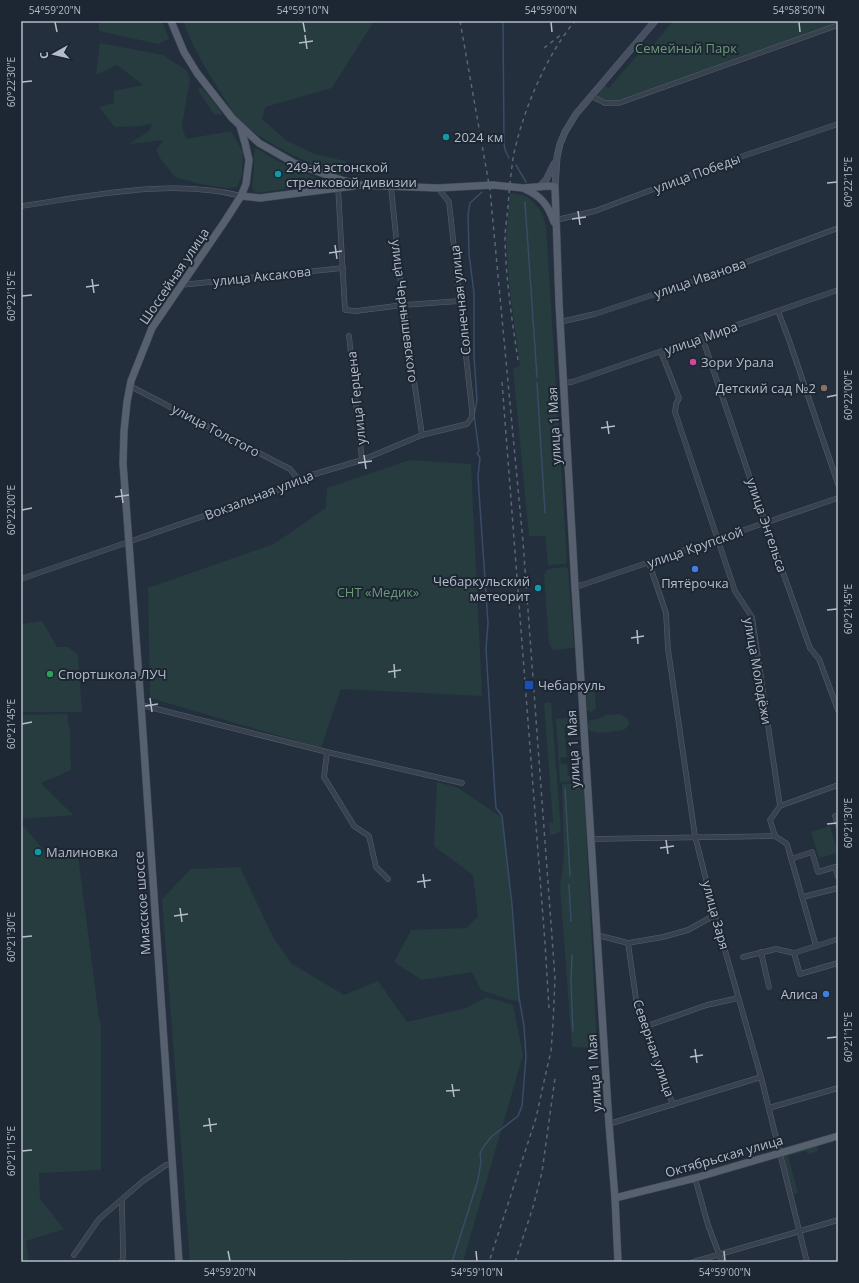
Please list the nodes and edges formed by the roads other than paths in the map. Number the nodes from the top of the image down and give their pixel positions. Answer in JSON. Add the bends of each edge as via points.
{"nodes":[{"id":1,"x":171,"y":21,"type":"edge"},
{"id":2,"x":655,"y":21,"type":"edge"},
{"id":3,"x":838,"y":25,"type":"edge"},
{"id":4,"x":591,"y":96,"type":"junction"},
{"id":5,"x":239,"y":124,"type":"junction"},
{"id":6,"x":838,"y":124,"type":"edge"},
{"id":7,"x":557,"y":157,"type":"junction"},
{"id":8,"x":360,"y":185,"type":"junction"},
{"id":9,"x":338,"y":187,"type":"junction"},
{"id":10,"x":391,"y":187,"type":"junction"},
{"id":11,"x":539,"y":187,"type":"junction"},
{"id":12,"x":555,"y":187,"type":"junction"},
{"id":13,"x":438,"y":188,"type":"junction"},
{"id":14,"x":523,"y":188,"type":"junction"},
{"id":15,"x":241,"y":196,"type":"junction"},
{"id":16,"x":539,"y":197,"type":"junction"},
{"id":17,"x":555,"y":197,"type":"junction"},
{"id":18,"x":21,"y":206,"type":"edge"},
{"id":19,"x":556,"y":223,"type":"junction"},
{"id":20,"x":838,"y":228,"type":"edge"},
{"id":21,"x":343,"y":268,"type":"junction"},
{"id":22,"x":181,"y":285,"type":"junction"},
{"id":23,"x":838,"y":290,"type":"edge"},
{"id":24,"x":460,"y":300,"type":"junction"},
{"id":25,"x":403,"y":304,"type":"junction"},
{"id":26,"x":778,"y":311,"type":"junction"},
{"id":27,"x":560,"y":322,"type":"junction"},
{"id":28,"x":349,"y":336,"type":"dead end"},
{"id":29,"x":702,"y":337,"type":"junction"},
{"id":30,"x":661,"y":352,"type":"junction"},
{"id":31,"x":564,"y":383,"type":"junction"},
{"id":32,"x":130,"y":386,"type":"junction"},
{"id":33,"x":472,"y":417,"type":"joint"},
{"id":34,"x":422,"y":435,"type":"junction"},
{"id":35,"x":362,"y":460,"type":"junction"},
{"id":36,"x":298,"y":479,"type":"junction"},
{"id":37,"x":838,"y":484,"type":"edge"},
{"id":38,"x":838,"y":498,"type":"edge"},
{"id":39,"x":766,"y":523,"type":"junction"},
{"id":40,"x":718,"y":539,"type":"junction"},
{"id":41,"x":130,"y":543,"type":"junction"},
{"id":42,"x":649,"y":563,"type":"junction"},
{"id":43,"x":21,"y":579,"type":"edge"},
{"id":44,"x":575,"y":587,"type":"junction"},
{"id":45,"x":141,"y":705,"type":"junction"},
{"id":46,"x":838,"y":710,"type":"edge"},
{"id":47,"x":327,"y":752,"type":"junction"},
{"id":48,"x":462,"y":783,"type":"dead end"},
{"id":49,"x":838,"y":785,"type":"edge"},
{"id":50,"x":780,"y":806,"type":"junction"},
{"id":51,"x":835,"y":816,"type":"dead end"},
{"id":52,"x":838,"y":825,"type":"edge"},
{"id":53,"x":695,"y":836,"type":"junction"},
{"id":54,"x":775,"y":836,"type":"junction"},
{"id":55,"x":591,"y":839,"type":"junction"},
{"id":56,"x":791,"y":859,"type":"junction"},
{"id":57,"x":838,"y":877,"type":"edge"},
{"id":58,"x":388,"y":879,"type":"dead end"},
{"id":59,"x":838,"y":888,"type":"edge"},
{"id":60,"x":803,"y":897,"type":"junction"},
{"id":61,"x":715,"y":915,"type":"junction"},
{"id":62,"x":597,"y":935,"type":"junction"},
{"id":63,"x":838,"y":939,"type":"edge"},
{"id":64,"x":628,"y":943,"type":"junction"},
{"id":65,"x":816,"y":946,"type":"junction"},
{"id":66,"x":761,"y":952,"type":"junction"},
{"id":67,"x":794,"y":953,"type":"junction"},
{"id":68,"x":743,"y":957,"type":"dead end"},
{"id":69,"x":838,"y":963,"type":"edge"},
{"id":70,"x":769,"y":987,"type":"dead end"},
{"id":71,"x":738,"y":998,"type":"junction"},
{"id":72,"x":644,"y":1027,"type":"junction"},
{"id":73,"x":761,"y":1077,"type":"junction"},
{"id":74,"x":838,"y":1088,"type":"edge"},
{"id":75,"x":673,"y":1105,"type":"junction"},
{"id":76,"x":769,"y":1108,"type":"junction"},
{"id":77,"x":609,"y":1124,"type":"junction"},
{"id":78,"x":838,"y":1136,"type":"edge"},
{"id":79,"x":781,"y":1152,"type":"junction"},
{"id":80,"x":173,"y":1164,"type":"junction"},
{"id":81,"x":695,"y":1178,"type":"junction"},
{"id":82,"x":616,"y":1198,"type":"junction"},
{"id":83,"x":122,"y":1200,"type":"junction"},
{"id":84,"x":838,"y":1220,"type":"edge"},
{"id":85,"x":800,"y":1232,"type":"junction"},
{"id":86,"x":74,"y":1255,"type":"dead end"},
{"id":87,"x":719,"y":1255,"type":"junction"},
{"id":88,"x":122,"y":1262,"type":"edge"},
{"id":89,"x":179,"y":1262,"type":"edge"},
{"id":90,"x":618,"y":1262,"type":"edge"},
{"id":91,"x":693,"y":1262,"type":"edge"},
{"id":92,"x":722,"y":1262,"type":"edge"},
{"id":93,"x":808,"y":1262,"type":"edge"}],
"edges":[{"from":1,"to":5,"type":"main road","via":[[184,52],[197,73]]},
{"from":2,"to":4,"type":"main road"},
{"from":3,"to":4,"type":"street","via":[[619,103],[605,103]]},
{"from":4,"to":7,"type":"main road","via":[[565,132]]},
{"from":5,"to":8,"type":"main road","via":[[259,143],[294,163]]},
{"from":5,"to":15,"type":"main road","name":"Шоссейная улица","via":[[248,160],[248,177]]},
{"from":6,"to":19,"type":"street","name":"улица Победы","via":[[734,158],[595,211]]},
{"from":7,"to":11,"type":"main road","via":[[546,180]]},
{"from":7,"to":12,"type":"main road"},
{"from":8,"to":9,"type":"main road"},
{"from":8,"to":10,"type":"main road"},
{"from":9,"to":15,"type":"main road","via":[[260,198]]},
{"from":9,"to":21,"type":"street"},
{"from":10,"to":13,"type":"main road"},
{"from":10,"to":25,"type":"street","name":"улица Чернышевского"},
{"from":11,"to":12,"type":"main road"},
{"from":11,"to":14,"type":"main road"},
{"from":12,"to":17,"type":"main road","name":"улица 1 Мая"},
{"from":13,"to":14,"type":"main road","via":[[493,185]]},
{"from":13,"to":24,"type":"street","name":"Солнечная улица","via":[[449,202]]},
{"from":14,"to":16,"type":"main road"},
{"from":15,"to":18,"type":"street","via":[[210,190],[147,189]]},
{"from":15,"to":22,"type":"main road","name":"Шоссейная улица"},
{"from":16,"to":17,"type":"main road"},
{"from":16,"to":19,"type":"main road","via":[[549,208]]},
{"from":17,"to":19,"type":"main road","name":"улица 1 Мая"},
{"from":19,"to":27,"type":"main road","name":"улица 1 Мая"},
{"from":20,"to":27,"type":"street","name":"улица Иванова","via":[[706,277],[595,314]]},
{"from":21,"to":22,"type":"street","name":"улица Аксакова"},
{"from":21,"to":25,"type":"street","via":[[345,310]]},
{"from":22,"to":32,"type":"main road","name":"Шоссейная улица","via":[[152,328]]},
{"from":23,"to":26,"type":"street","name":"улица Мира"},
{"from":24,"to":25,"type":"street"},
{"from":24,"to":33,"type":"street","name":"Солнечная улица"},
{"from":25,"to":34,"type":"street","name":"улица Чернышевского"},
{"from":26,"to":29,"type":"street","name":"улица Мира"},
{"from":26,"to":37,"type":"street"},
{"from":27,"to":31,"type":"main road","name":"улица 1 Мая"},
{"from":28,"to":35,"type":"street","name":"улица Герцена"},
{"from":29,"to":30,"type":"street","name":"улица Мира"},
{"from":29,"to":39,"type":"street","name":"улица Энгельса"},
{"from":30,"to":31,"type":"street","name":"улица Мира"},
{"from":30,"to":40,"type":"street","name":"улица Молодёжи","via":[[679,398],[676,412]]},
{"from":31,"to":44,"type":"main road","name":"улица 1 Мая"},
{"from":32,"to":36,"type":"street","name":"улица Толстого","via":[[290,469]]},
{"from":32,"to":41,"type":"main road","name":"Шоссейная улица","via":[[123,455]]},
{"from":33,"to":34,"type":"street","name":"Вокзальная улица","via":[[467,424]]},
{"from":34,"to":35,"type":"street","name":"Вокзальная улица"},
{"from":35,"to":36,"type":"street","name":"Вокзальная улица"},
{"from":36,"to":41,"type":"street","name":"Вокзальная улица","via":[[282,489]]},
{"from":38,"to":39,"type":"street","name":"улица Крупской"},
{"from":39,"to":40,"type":"street","name":"улица Крупской"},
{"from":39,"to":46,"type":"street","name":"улица Энгельса","via":[[810,648],[819,659]]},
{"from":40,"to":42,"type":"street","name":"улица Крупской"},
{"from":40,"to":50,"type":"street","name":"улица Молодёжи","via":[[735,591],[752,618]]},
{"from":41,"to":43,"type":"street","name":"Вокзальная улица"},
{"from":41,"to":45,"type":"main road","name":"Миасское шоссе"},
{"from":42,"to":44,"type":"street","name":"улица Крупской"},
{"from":42,"to":53,"type":"street","name":"улица Заря","via":[[666,613],[668,649]]},
{"from":44,"to":55,"type":"main road","name":"улица 1 Мая"},
{"from":45,"to":47,"type":"street"},
{"from":45,"to":80,"type":"main road","name":"Миасское шоссе"},
{"from":47,"to":48,"type":"street"},
{"from":47,"to":58,"type":"street","via":[[324,777],[354,826],[369,836],[376,867]]},
{"from":49,"to":50,"type":"street"},
{"from":50,"to":54,"type":"street","via":[[770,820]]},
{"from":51,"to":52,"type":"street"},
{"from":53,"to":54,"type":"street"},
{"from":53,"to":55,"type":"street"},
{"from":53,"to":61,"type":"street","name":"улица Заря"},
{"from":54,"to":56,"type":"street","via":[[787,844]]},
{"from":55,"to":62,"type":"main road","name":"улица 1 Мая"},
{"from":56,"to":57,"type":"street","via":[[812,852],[818,872],[835,867]]},
{"from":56,"to":60,"type":"street"},
{"from":59,"to":60,"type":"street"},
{"from":60,"to":65,"type":"street"},
{"from":61,"to":64,"type":"street","via":[[688,930]]},
{"from":61,"to":71,"type":"street","name":"улица Заря"},
{"from":62,"to":64,"type":"street"},
{"from":62,"to":77,"type":"main road","name":"улица 1 Мая"},
{"from":63,"to":65,"type":"street"},
{"from":64,"to":72,"type":"street","name":"Северная улица","via":[[637,1006]]},
{"from":65,"to":67,"type":"street"},
{"from":66,"to":67,"type":"street","via":[[776,949]]},
{"from":66,"to":68,"type":"street"},
{"from":66,"to":70,"type":"street"},
{"from":67,"to":69,"type":"street","via":[[800,974]]},
{"from":71,"to":72,"type":"street","via":[[707,1005]]},
{"from":71,"to":73,"type":"street","name":"улица Заря"},
{"from":72,"to":75,"type":"street","name":"Северная улица"},
{"from":73,"to":75,"type":"street"},
{"from":73,"to":76,"type":"street","name":"улица Заря"},
{"from":74,"to":76,"type":"street"},
{"from":75,"to":77,"type":"street"},
{"from":76,"to":79,"type":"street","name":"улица Заря"},
{"from":77,"to":82,"type":"main road","name":"улица 1 Мая"},
{"from":78,"to":79,"type":"main road","name":"Октябрьская улица"},
{"from":79,"to":81,"type":"main road","name":"Октябрьская улица"},
{"from":79,"to":85,"type":"street","name":"улица Заря"},
{"from":80,"to":83,"type":"street","via":[[166,1165],[149,1177]]},
{"from":80,"to":89,"type":"main road","name":"Миасское шоссе"},
{"from":81,"to":82,"type":"main road","name":"Октябрьская улица"},
{"from":81,"to":87,"type":"street"},
{"from":82,"to":90,"type":"main road","name":"улица 1 Мая"},
{"from":83,"to":86,"type":"street","via":[[100,1219]]},
{"from":83,"to":88,"type":"street"},
{"from":84,"to":85,"type":"street"},
{"from":85,"to":87,"type":"street"},
{"from":85,"to":93,"type":"street","name":"улица Заря"},
{"from":87,"to":91,"type":"street"},
{"from":87,"to":92,"type":"street"}]}
